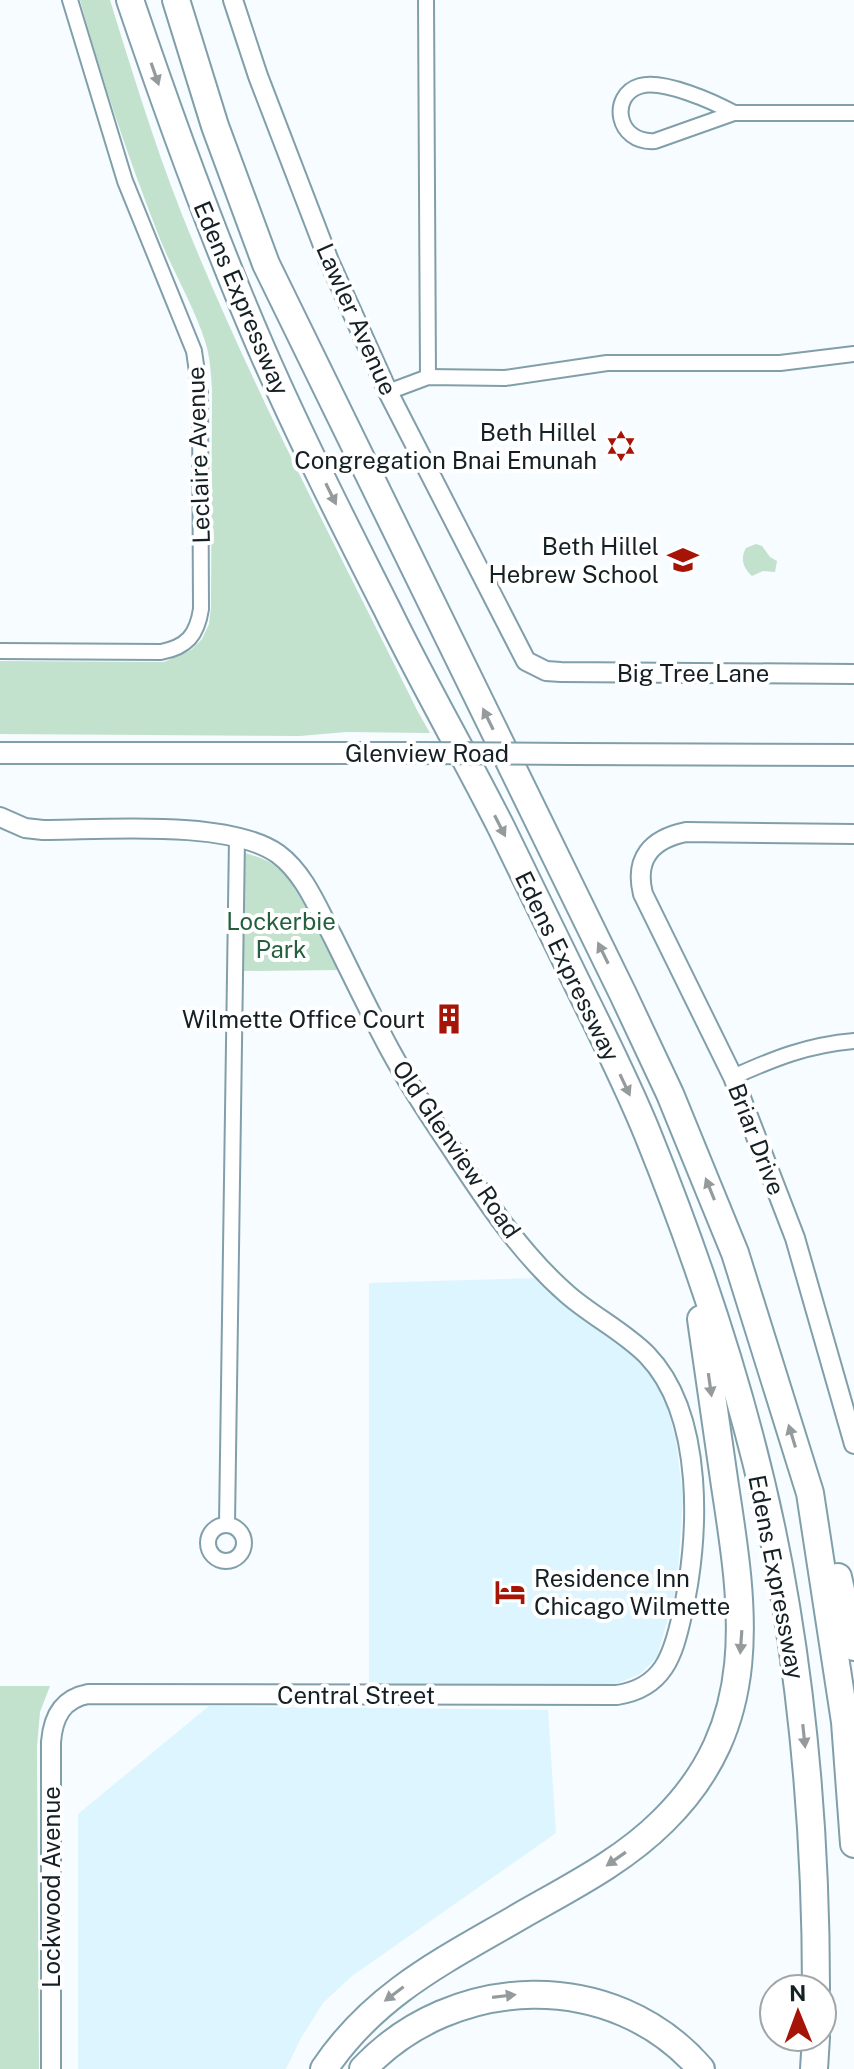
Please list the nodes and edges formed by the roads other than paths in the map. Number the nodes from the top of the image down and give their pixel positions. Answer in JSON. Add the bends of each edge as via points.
{"nodes":[{"id":1,"x":70,"y":0,"type":"edge"},
{"id":2,"x":130,"y":0,"type":"edge"},
{"id":3,"x":176,"y":0,"type":"edge"},
{"id":4,"x":233,"y":0,"type":"edge"},
{"id":5,"x":426,"y":0,"type":"edge"},
{"id":6,"x":734,"y":113,"type":"junction"},
{"id":7,"x":854,"y":113,"type":"edge"},
{"id":8,"x":854,"y":354,"type":"edge"},
{"id":9,"x":428,"y":377,"type":"junction"},
{"id":10,"x":388,"y":392,"type":"junction"},
{"id":11,"x":0,"y":651,"type":"edge"},
{"id":12,"x":533,"y":666,"type":"joint"},
{"id":13,"x":854,"y":674,"type":"edge"},
{"id":14,"x":0,"y":753,"type":"edge"},
{"id":15,"x":854,"y":755,"type":"edge"},
{"id":16,"x":0,"y":817,"type":"edge"},
{"id":17,"x":854,"y":834,"type":"edge"},
{"id":18,"x":237,"y":838,"type":"junction"},
{"id":19,"x":854,"y":1041,"type":"edge"},
{"id":20,"x":733,"y":1077,"type":"junction"},
{"id":21,"x":692,"y":1252,"type":"junction"},
{"id":22,"x":854,"y":1444,"type":"edge"},
{"id":23,"x":810,"y":1493,"type":"junction"},
{"id":24,"x":227,"y":1524,"type":"dead end"},
{"id":25,"x":854,"y":1647,"type":"edge"},
{"id":26,"x":652,"y":1683,"type":"joint"},
{"id":27,"x":61,"y":1707,"type":"joint"},
{"id":28,"x":854,"y":1844,"type":"edge"},
{"id":29,"x":816,"y":1973,"type":"edge"},
{"id":30,"x":51,"y":2069,"type":"edge"},
{"id":31,"x":324,"y":2069,"type":"edge"},
{"id":32,"x":363,"y":2069,"type":"edge"},
{"id":33,"x":701,"y":2069,"type":"edge"}],
"edges":[{"from":1,"to":11,"type":"street","name":"Leclaire Avenue","via":[[125,181],[194,351],[200,393],[201,609],[194,635],[161,652]]},
{"from":2,"to":21,"type":"highway","name":"Edens Expressway","one_way":true,"via":[[190,174],[263,353],[598,1026],[647,1133]]},
{"from":23,"to":3,"type":"highway","name":"Edens Expressway","one_way":true,"via":[[735,1253],[706,1178],[623,994],[266,264]]},
{"from":4,"to":10,"type":"street","name":"Lawler Avenue","via":[[329,261]]},
{"from":5,"to":9,"type":"street"},
{"from":6,"to":6,"type":"street","via":[[703,98],[651,85],[627,94],[621,111],[626,130],[643,142]]},
{"from":6,"to":7,"type":"street"},
{"from":8,"to":9,"type":"street","via":[[780,363],[607,363],[505,378]]},
{"from":9,"to":10,"type":"street"},
{"from":10,"to":12,"type":"street","name":"Lawler Avenue"},
{"from":12,"to":13,"type":"street","name":"Big Tree Lane","via":[[561,672]]},
{"from":14,"to":15,"type":"main road","name":"Glenview Road","bridge":true},
{"from":16,"to":18,"type":"street","name":"Old Glenview Road","via":[[43,830],[210,832]]},
{"from":17,"to":20,"type":"street","name":"Briar Drive","via":[[686,832],[651,847],[641,867],[643,894]]},
{"from":18,"to":24,"type":"street"},
{"from":18,"to":26,"type":"street","name":"Old Glenview Road","via":[[275,852],[297,873],[405,1075],[524,1249],[567,1294],[648,1357],[669,1386],[688,1447],[694,1529],[680,1624],[666,1664]]},
{"from":19,"to":20,"type":"street","via":[[818,1044]]},
{"from":20,"to":22,"type":"street","name":"Briar Drive","via":[[795,1238]]},
{"from":21,"to":29,"type":"highway","name":"Edens Expressway","one_way":true,"via":[[745,1419],[786,1602],[810,1802]]},
{"from":21,"to":31,"type":"highway","one_way":true,"via":[[740,1580],[739,1663],[724,1727],[687,1793],[643,1840],[391,1994],[364,2018]]},
{"from":23,"to":25,"type":"highway","via":[[832,1553]]},
{"from":23,"to":28,"type":"highway","name":"Edens Expressway","via":[[845,1722]]},
{"from":26,"to":27,"type":"street","name":"Central Street","via":[[617,1695],[88,1694]]},
{"from":27,"to":30,"type":"street","name":"Lockwood Avenue","via":[[51,1742]]},
{"from":32,"to":33,"type":"highway","one_way":true,"via":[[413,2028],[456,2007],[536,1993],[589,2000],[627,2014],[659,2032]]}]}
